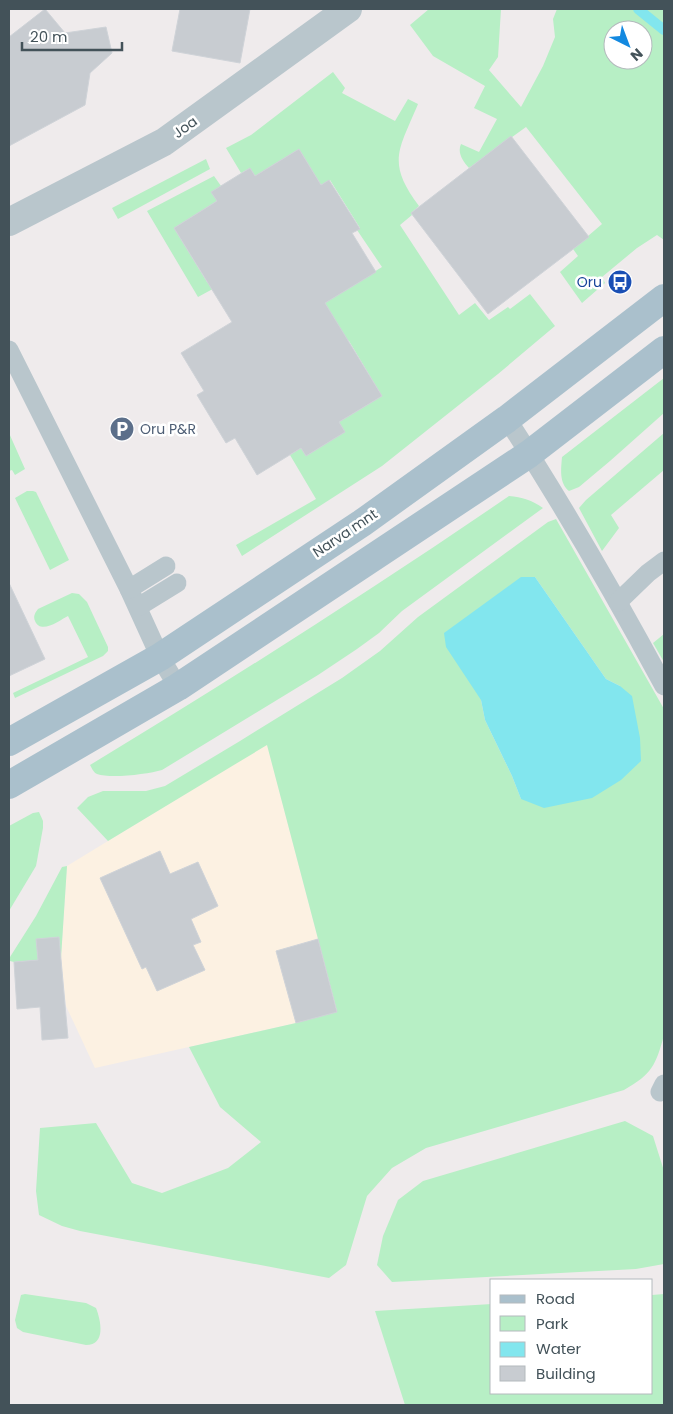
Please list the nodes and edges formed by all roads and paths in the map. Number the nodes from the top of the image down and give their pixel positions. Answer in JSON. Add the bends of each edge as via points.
{"nodes":[{"id":1,"x":348,"y":9,"type":"edge"},
{"id":2,"x":9,"y":222,"type":"edge"},
{"id":3,"x":664,"y":298,"type":"edge"},
{"id":4,"x":9,"y":350,"type":"edge"},
{"id":5,"x":664,"y":350,"type":"edge"},
{"id":6,"x":507,"y":418,"type":"junction"},
{"id":7,"x":529,"y":454,"type":"junction"},
{"id":8,"x":664,"y":561,"type":"edge"},
{"id":9,"x":166,"y":566,"type":"dead end"},
{"id":10,"x":177,"y":583,"type":"dead end"},
{"id":11,"x":129,"y":589,"type":"junction"},
{"id":12,"x":618,"y":602,"type":"junction"},
{"id":13,"x":138,"y":607,"type":"junction"},
{"id":14,"x":160,"y":657,"type":"junction"},
{"id":15,"x":664,"y":686,"type":"edge"},
{"id":16,"x":178,"y":687,"type":"junction"},
{"id":17,"x":9,"y":742,"type":"edge"},
{"id":18,"x":9,"y":785,"type":"edge"}],
"edges":[{"from":1,"to":2,"type":"street","name":"Joa","via":[[164,142]]},
{"from":3,"to":6,"type":"main road","name":"Narva mnt"},
{"from":4,"to":11,"type":"lane"},
{"from":5,"to":7,"type":"main road"},
{"from":6,"to":7,"type":"lane"},
{"from":6,"to":14,"type":"main road","name":"Narva mnt","via":[[362,523]]},
{"from":7,"to":12,"type":"lane"},
{"from":7,"to":16,"type":"main road"},
{"from":8,"to":12,"type":"lane"},
{"from":9,"to":11,"type":"lane"},
{"from":10,"to":13,"type":"lane"},
{"from":11,"to":13,"type":"lane"},
{"from":12,"to":15,"type":"lane"},
{"from":13,"to":14,"type":"lane"},
{"from":14,"to":16,"type":"lane"},
{"from":14,"to":17,"type":"main road","name":"Narva mnt"},
{"from":16,"to":18,"type":"main road"}]}
